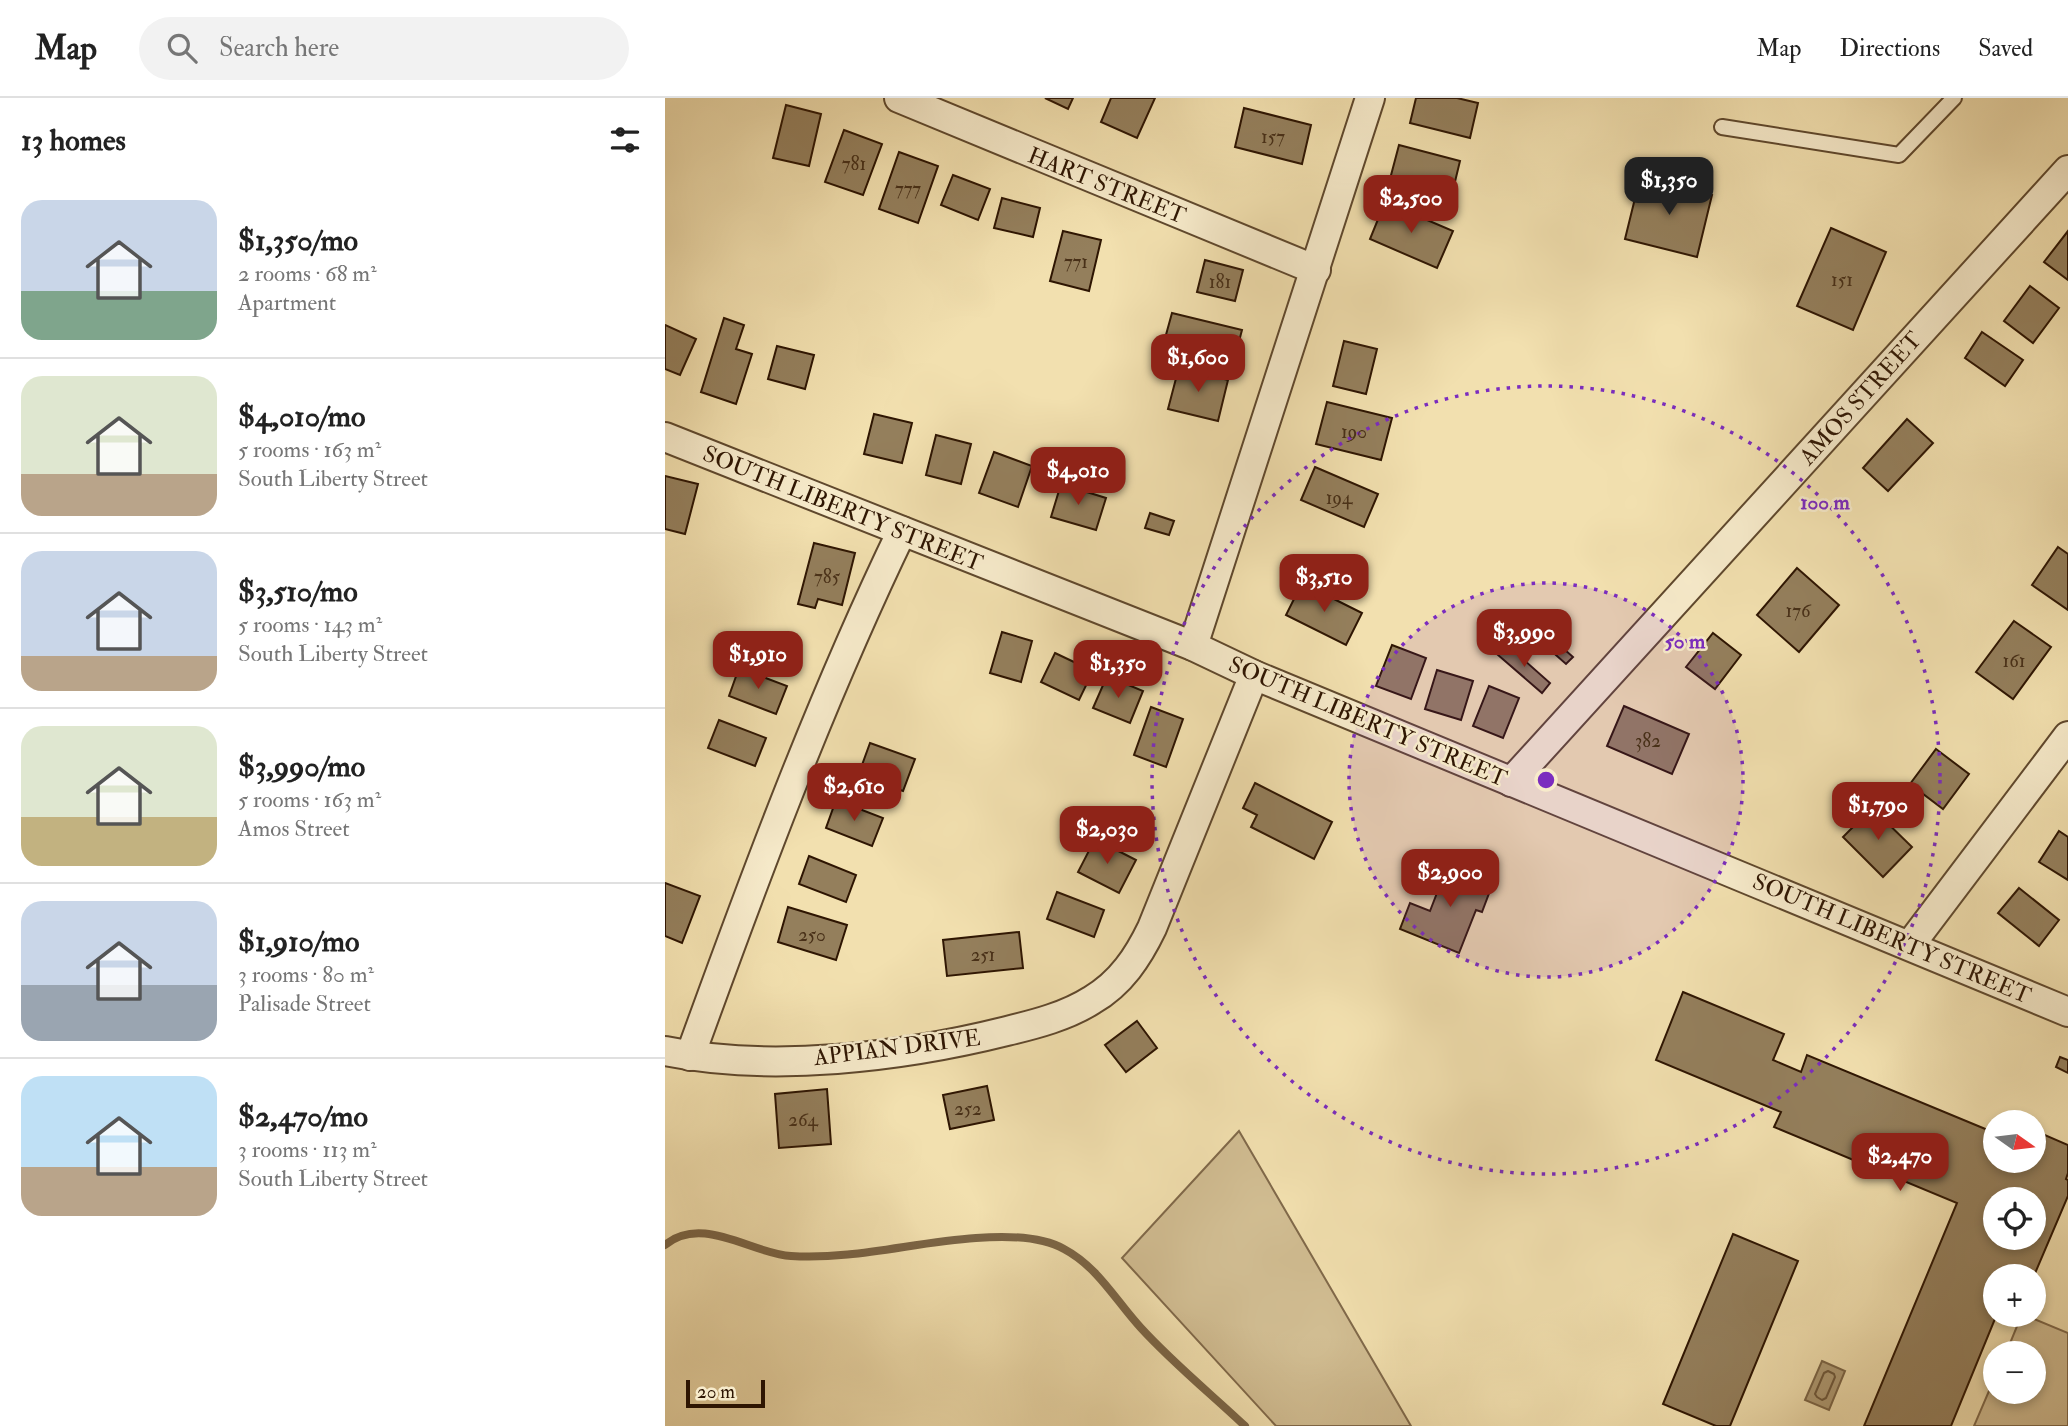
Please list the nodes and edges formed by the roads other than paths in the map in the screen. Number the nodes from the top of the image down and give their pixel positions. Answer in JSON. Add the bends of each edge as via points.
{"nodes":[{"id":1,"x":899,"y":98,"type":"edge"},
{"id":2,"x":1370,"y":98,"type":"edge"},
{"id":3,"x":1954,"y":98,"type":"edge"},
{"id":4,"x":1722,"y":127,"type":"dead end"},
{"id":5,"x":2068,"y":170,"type":"edge"},
{"id":6,"x":1316,"y":270,"type":"junction"},
{"id":7,"x":665,"y":437,"type":"edge"},
{"id":8,"x":902,"y":531,"type":"junction"},
{"id":9,"x":1193,"y":646,"type":"junction"},
{"id":10,"x":1254,"y":675,"type":"junction"},
{"id":11,"x":2068,"y":736,"type":"edge"},
{"id":12,"x":1511,"y":782,"type":"junction"},
{"id":13,"x":1910,"y":945,"type":"junction"},
{"id":14,"x":2068,"y":1012,"type":"edge"},
{"id":15,"x":677,"y":1053,"type":"edge"}],
"edges":[{"from":1,"to":6,"type":"street","name":"HART STREET"},
{"from":2,"to":6,"type":"street"},
{"from":3,"to":4,"type":"lane","via":[[1899,155]]},
{"from":5,"to":12,"type":"street","name":"AMOS STREET"},
{"from":6,"to":9,"type":"street"},
{"from":7,"to":8,"type":"street","name":"SOUTH LIBERTY STREET"},
{"from":8,"to":9,"type":"street","name":"SOUTH LIBERTY STREET"},
{"from":8,"to":15,"type":"street"},
{"from":9,"to":10,"type":"street","name":"SOUTH LIBERTY STREET"},
{"from":10,"to":12,"type":"street","name":"SOUTH LIBERTY STREET"},
{"from":10,"to":15,"type":"street","name":"APPIAN DRIVE","via":[[1152,928],[1138,956],[1117,981],[1092,1000],[1022,1027],[938,1046],[857,1057],[778,1060]]},
{"from":11,"to":13,"type":"street"},
{"from":12,"to":13,"type":"street","name":"SOUTH LIBERTY STREET"},
{"from":13,"to":14,"type":"street","name":"SOUTH LIBERTY STREET"}]}
